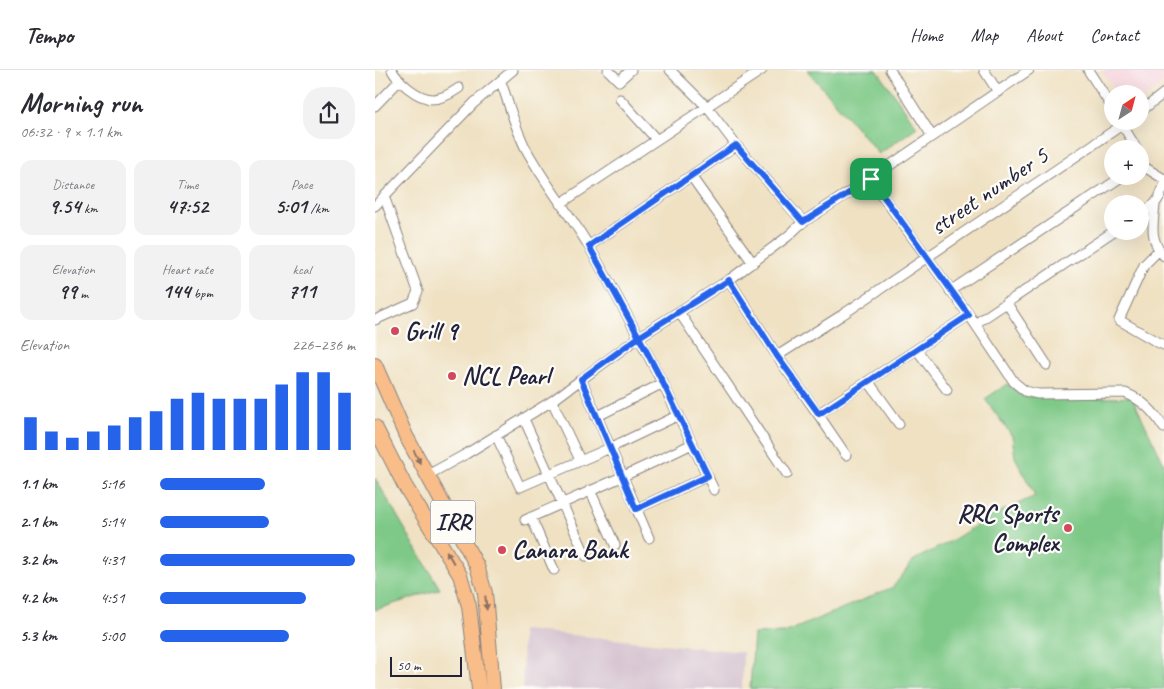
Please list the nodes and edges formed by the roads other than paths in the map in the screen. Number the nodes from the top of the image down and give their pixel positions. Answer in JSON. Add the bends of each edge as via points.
{"nodes":[{"id":1,"x":392,"y":70,"type":"edge"},
{"id":2,"x":513,"y":70,"type":"edge"},
{"id":3,"x":608,"y":70,"type":"edge"},
{"id":4,"x":631,"y":70,"type":"edge"},
{"id":5,"x":761,"y":70,"type":"edge"},
{"id":6,"x":890,"y":70,"type":"edge"},
{"id":7,"x":984,"y":70,"type":"edge"},
{"id":8,"x":1029,"y":70,"type":"edge"},
{"id":9,"x":1088,"y":70,"type":"edge"},
{"id":10,"x":674,"y":71,"type":"edge"},
{"id":11,"x":400,"y":80,"type":"junction"},
{"id":12,"x":501,"y":82,"type":"junction"},
{"id":13,"x":459,"y":88,"type":"dead end"},
{"id":14,"x":998,"y":92,"type":"junction"},
{"id":15,"x":1164,"y":93,"type":"edge"},
{"id":16,"x":1104,"y":95,"type":"edge"},
{"id":17,"x":620,"y":99,"type":"dead end"},
{"id":18,"x":1149,"y":105,"type":"edge"},
{"id":19,"x":375,"y":106,"type":"edge"},
{"id":20,"x":707,"y":107,"type":"junction"},
{"id":21,"x":1114,"y":130,"type":"edge"},
{"id":22,"x":932,"y":136,"type":"junction"},
{"id":23,"x":656,"y":139,"type":"junction"},
{"id":24,"x":736,"y":145,"type":"junction"},
{"id":25,"x":1149,"y":170,"type":"edge"},
{"id":26,"x":691,"y":176,"type":"junction"},
{"id":27,"x":871,"y":179,"type":"junction"},
{"id":28,"x":1164,"y":179,"type":"edge"},
{"id":29,"x":1109,"y":185,"type":"edge"},
{"id":30,"x":1164,"y":185,"type":"edge"},
{"id":31,"x":384,"y":196,"type":"junction"},
{"id":32,"x":1160,"y":200,"type":"edge"},
{"id":33,"x":560,"y":204,"type":"junction"},
{"id":34,"x":375,"y":206,"type":"edge"},
{"id":35,"x":1149,"y":208,"type":"edge"},
{"id":36,"x":803,"y":222,"type":"junction"},
{"id":37,"x":1104,"y":238,"type":"edge"},
{"id":38,"x":589,"y":246,"type":"junction"},
{"id":39,"x":1161,"y":253,"type":"edge"},
{"id":40,"x":927,"y":257,"type":"junction"},
{"id":41,"x":753,"y":263,"type":"junction"},
{"id":42,"x":729,"y":280,"type":"junction"},
{"id":43,"x":951,"y":290,"type":"junction"},
{"id":44,"x":1006,"y":302,"type":"junction"},
{"id":45,"x":679,"y":312,"type":"junction"},
{"id":46,"x":969,"y":315,"type":"junction"},
{"id":47,"x":375,"y":320,"type":"edge"},
{"id":48,"x":975,"y":324,"type":"junction"},
{"id":49,"x":639,"y":337,"type":"junction"},
{"id":50,"x":1164,"y":345,"type":"edge"},
{"id":51,"x":917,"y":350,"type":"junction"},
{"id":52,"x":777,"y":356,"type":"junction"},
{"id":53,"x":375,"y":365,"type":"edge"},
{"id":54,"x":1047,"y":365,"type":"dead end"},
{"id":55,"x":581,"y":379,"type":"junction"},
{"id":56,"x":868,"y":381,"type":"junction"},
{"id":57,"x":663,"y":383,"type":"junction"},
{"id":58,"x":947,"y":390,"type":"dead end"},
{"id":59,"x":552,"y":401,"type":"junction"},
{"id":60,"x":819,"y":414,"type":"junction"},
{"id":61,"x":679,"y":415,"type":"junction"},
{"id":62,"x":596,"y":418,"type":"junction"},
{"id":63,"x":524,"y":419,"type":"junction"},
{"id":64,"x":899,"y":424,"type":"dead end"},
{"id":65,"x":1163,"y":424,"type":"edge"},
{"id":66,"x":401,"y":426,"type":"junction"},
{"id":67,"x":377,"y":431,"type":"edge"},
{"id":68,"x":496,"y":435,"type":"junction"},
{"id":69,"x":692,"y":444,"type":"junction"},
{"id":70,"x":610,"y":448,"type":"junction"},
{"id":71,"x":846,"y":455,"type":"dead end"},
{"id":72,"x":580,"y":460,"type":"junction"},
{"id":73,"x":549,"y":474,"type":"junction"},
{"id":74,"x":787,"y":474,"type":"dead end"},
{"id":75,"x":427,"y":476,"type":"junction"},
{"id":76,"x":708,"y":476,"type":"junction"},
{"id":77,"x":623,"y":477,"type":"junction"},
{"id":78,"x":590,"y":490,"type":"junction"},
{"id":79,"x":714,"y":490,"type":"dead end"},
{"id":80,"x":562,"y":504,"type":"junction"},
{"id":81,"x":636,"y":509,"type":"junction"},
{"id":82,"x":649,"y":538,"type":"dead end"},
{"id":83,"x":615,"y":545,"type":"dead end"},
{"id":84,"x":586,"y":556,"type":"dead end"},
{"id":85,"x":554,"y":570,"type":"dead end"},
{"id":86,"x":479,"y":689,"type":"edge"},
{"id":87,"x":493,"y":689,"type":"edge"}],
"edges":[{"from":1,"to":11,"type":"street"},
{"from":2,"to":12,"type":"street"},
{"from":3,"to":4,"type":"street","via":[[619,81]]},
{"from":5,"to":20,"type":"street"},
{"from":6,"to":22,"type":"street"},
{"from":7,"to":14,"type":"street"},
{"from":8,"to":14,"type":"street"},
{"from":9,"to":16,"type":"street"},
{"from":10,"to":20,"type":"street"},
{"from":11,"to":13,"type":"street","via":[[419,97],[427,99],[436,100]]},
{"from":11,"to":19,"type":"street"},
{"from":12,"to":31,"type":"street","via":[[474,103]]},
{"from":12,"to":33,"type":"street","via":[[526,148]]},
{"from":14,"to":22,"type":"street"},
{"from":15,"to":18,"type":"street"},
{"from":17,"to":23,"type":"street"},
{"from":20,"to":23,"type":"street"},
{"from":20,"to":24,"type":"street"},
{"from":21,"to":40,"type":"street","name":"street number 5"},
{"from":22,"to":27,"type":"street"},
{"from":23,"to":33,"type":"street"},
{"from":24,"to":26,"type":"street"},
{"from":24,"to":36,"type":"street"},
{"from":25,"to":28,"type":"street"},
{"from":26,"to":38,"type":"street"},
{"from":26,"to":41,"type":"street"},
{"from":27,"to":36,"type":"street"},
{"from":27,"to":40,"type":"street"},
{"from":29,"to":43,"type":"street"},
{"from":30,"to":32,"type":"street"},
{"from":31,"to":34,"type":"street"},
{"from":31,"to":47,"type":"street","via":[[418,291],[413,303]]},
{"from":32,"to":35,"type":"street"},
{"from":32,"to":39,"type":"street","via":[[1152,235]]},
{"from":33,"to":38,"type":"street"},
{"from":36,"to":41,"type":"street"},
{"from":37,"to":44,"type":"street"},
{"from":38,"to":49,"type":"street"},
{"from":39,"to":50,"type":"street","via":[[1144,265],[1119,320]]},
{"from":40,"to":43,"type":"street"},
{"from":40,"to":52,"type":"street","name":"street number 5"},
{"from":41,"to":42,"type":"street"},
{"from":42,"to":45,"type":"street"},
{"from":42,"to":52,"type":"street"},
{"from":43,"to":46,"type":"street"},
{"from":44,"to":48,"type":"street"},
{"from":44,"to":54,"type":"street"},
{"from":45,"to":49,"type":"street"},
{"from":45,"to":74,"type":"street"},
{"from":46,"to":48,"type":"street"},
{"from":46,"to":51,"type":"street"},
{"from":48,"to":65,"type":"street","via":[[1014,382],[1025,391],[1039,394],[1125,392],[1137,397]]},
{"from":49,"to":55,"type":"street"},
{"from":49,"to":57,"type":"street"},
{"from":51,"to":56,"type":"street"},
{"from":51,"to":58,"type":"street"},
{"from":52,"to":60,"type":"street"},
{"from":53,"to":66,"type":"main road","number":"IRR"},
{"from":55,"to":59,"type":"street"},
{"from":55,"to":62,"type":"street"},
{"from":56,"to":60,"type":"street"},
{"from":56,"to":64,"type":"street"},
{"from":57,"to":61,"type":"street"},
{"from":57,"to":62,"type":"street"},
{"from":59,"to":63,"type":"street"},
{"from":59,"to":72,"type":"street"},
{"from":60,"to":71,"type":"street"},
{"from":61,"to":69,"type":"street"},
{"from":61,"to":70,"type":"street"},
{"from":62,"to":70,"type":"street"},
{"from":63,"to":68,"type":"street"},
{"from":63,"to":73,"type":"street"},
{"from":66,"to":67,"type":"main road"},
{"from":66,"to":75,"type":"main road","number":"IRR","one_way":true},
{"from":86,"to":67,"type":"main road","number":"IRR","one_way":true,"via":[[469,606],[460,575],[405,486]]},
{"from":68,"to":73,"type":"street","via":[[520,487]]},
{"from":68,"to":75,"type":"street"},
{"from":69,"to":76,"type":"street"},
{"from":69,"to":77,"type":"street"},
{"from":70,"to":72,"type":"street"},
{"from":70,"to":77,"type":"street"},
{"from":72,"to":73,"type":"street"},
{"from":73,"to":80,"type":"street"},
{"from":75,"to":87,"type":"main road","number":"IRR","one_way":true,"via":[[477,566],[485,593]]},
{"from":76,"to":79,"type":"street"},
{"from":76,"to":81,"type":"street"},
{"from":77,"to":78,"type":"street"},
{"from":77,"to":81,"type":"street"},
{"from":78,"to":80,"type":"street"},
{"from":78,"to":83,"type":"street"},
{"from":80,"to":84,"type":"street"},
{"from":80,"to":85,"type":"street","via":[[528,518]]},
{"from":81,"to":82,"type":"street"}]}
